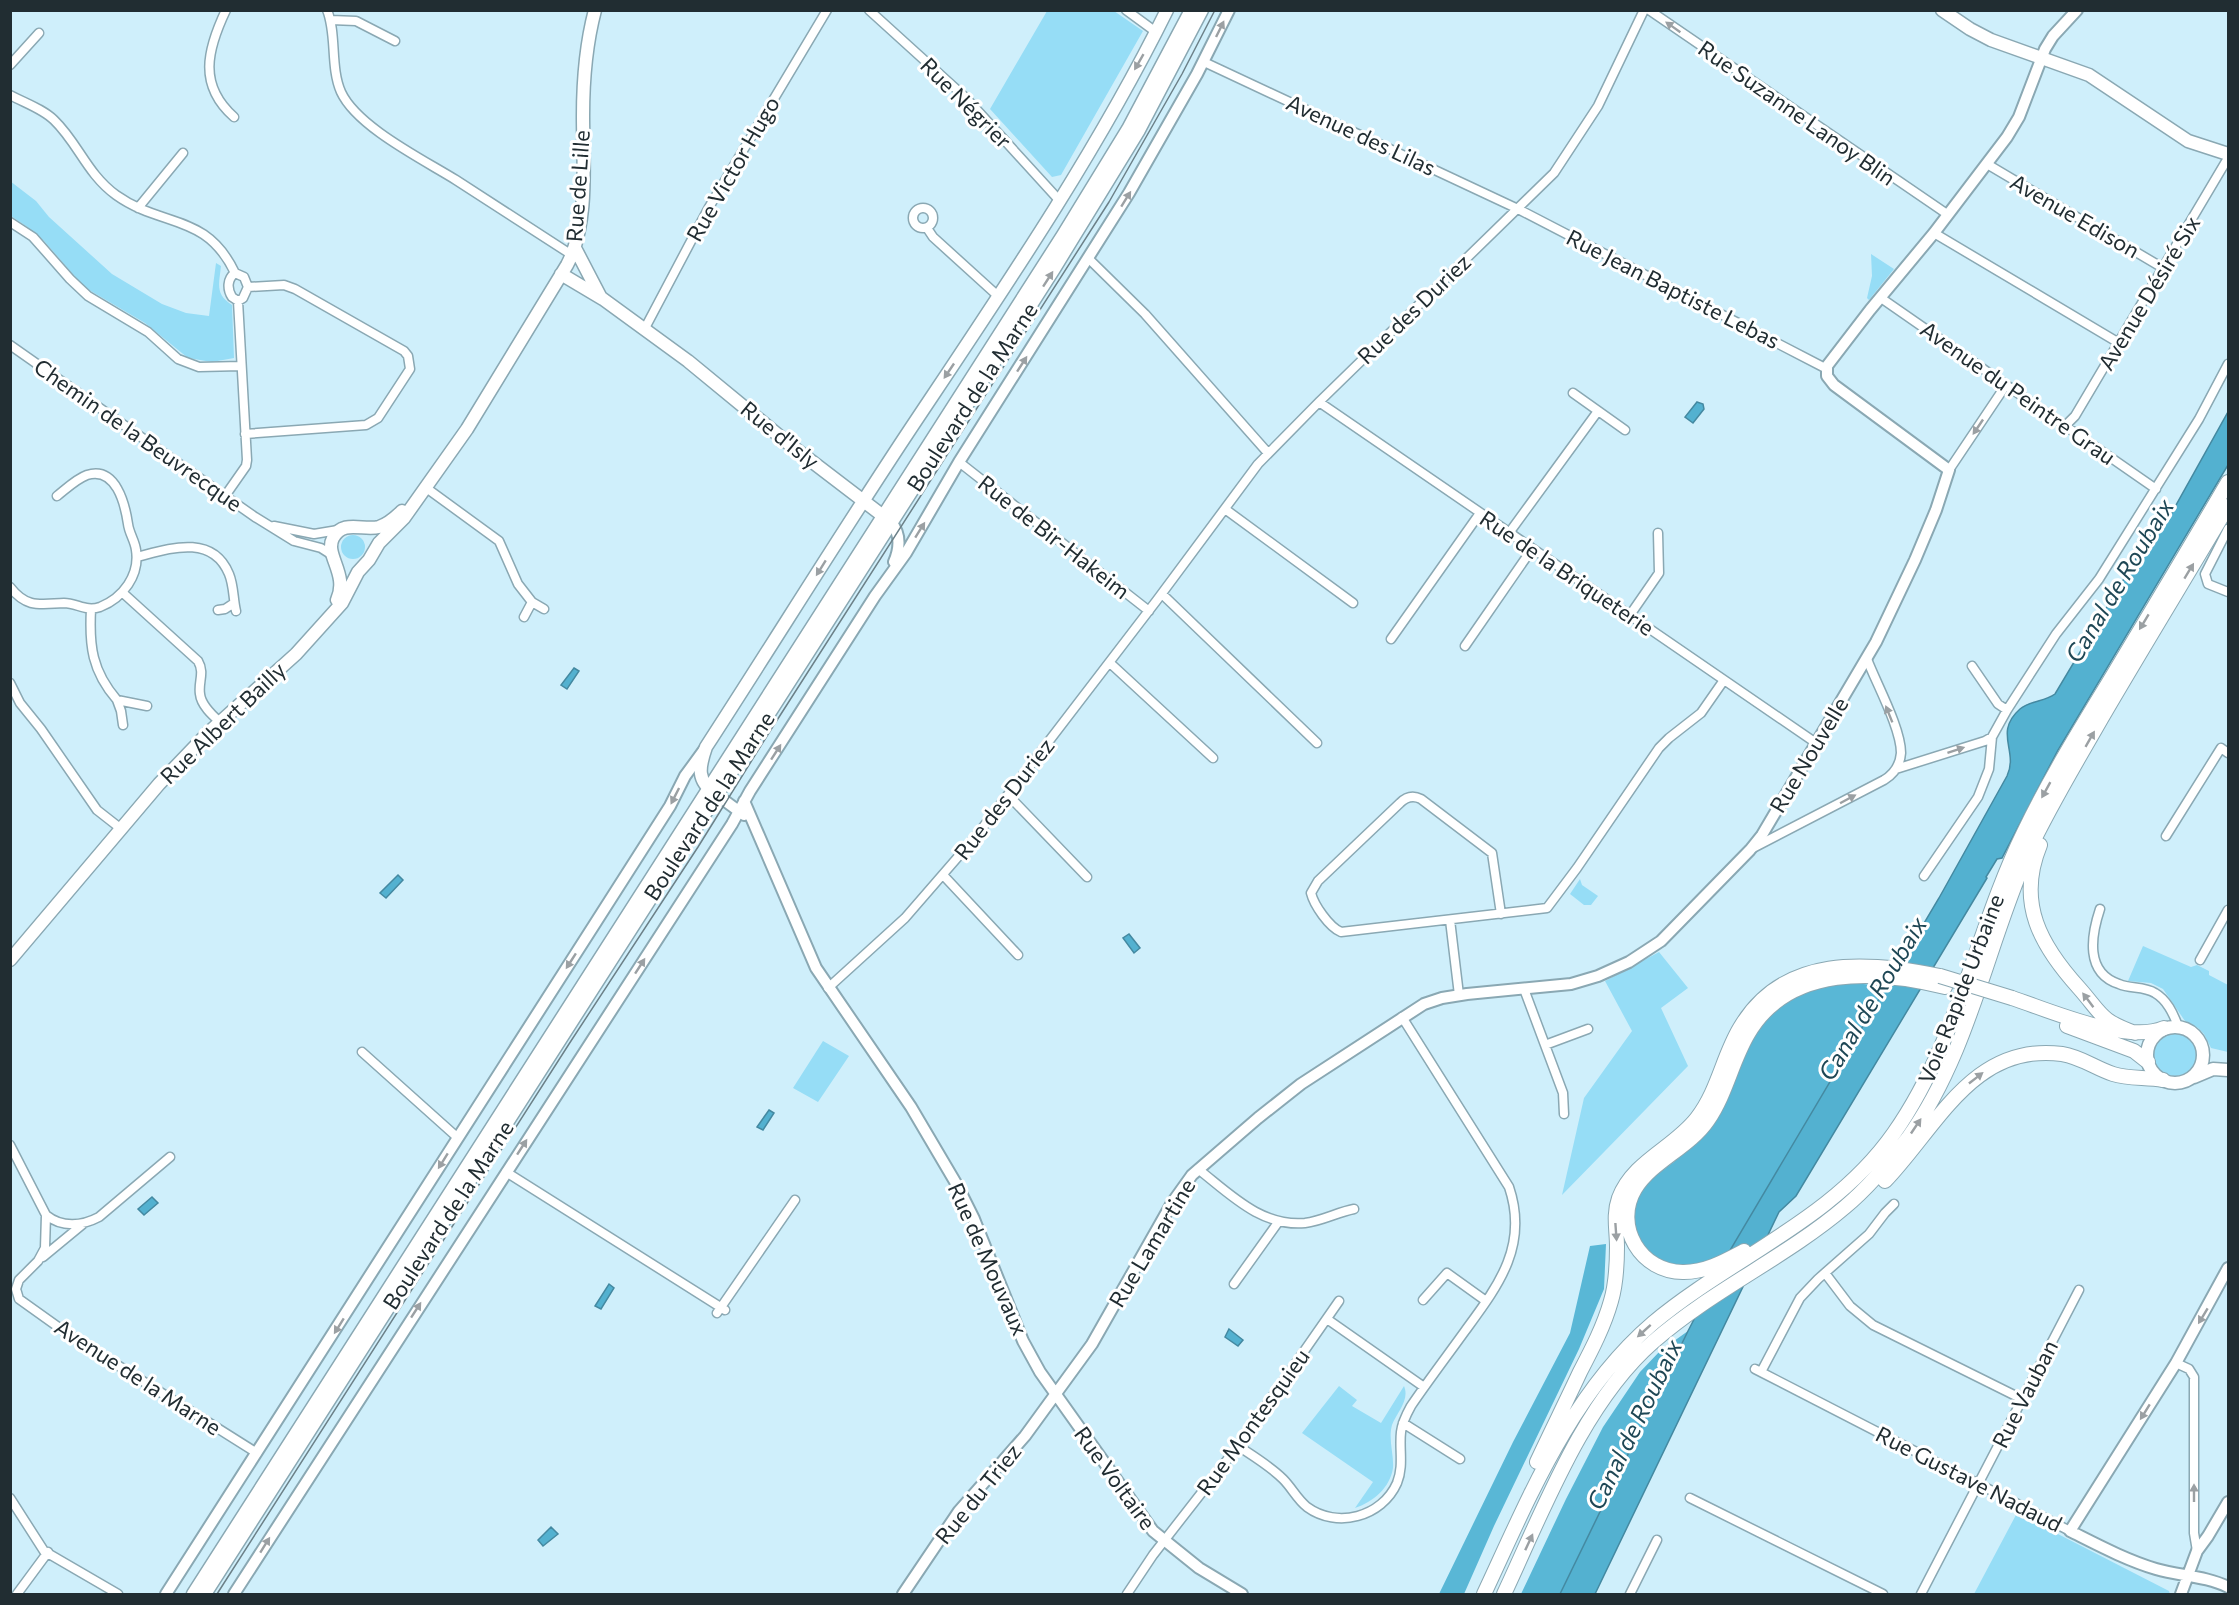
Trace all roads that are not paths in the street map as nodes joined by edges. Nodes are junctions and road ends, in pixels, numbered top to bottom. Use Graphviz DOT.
graph roads {
  1 [pos="226,10"];
  2 [pos="327,10"];
  3 [pos="596,10"];
  4 [pos="827,10"];
  5 [pos="869,10"];
  6 [pos="1126,10"];
  7 [pos="1167,10"];
  8 [pos="1191,10"];
  9 [pos="1202,10"];
  10 [pos="1229,10"];
  11 [pos="1646,10"];
  12 [pos="1942,10"];
  13 [pos="2078,10"];
  14 [pos="331,20"];
  15 [pos="1156,32"];
  16 [pos="39,33"];
  17 [pos="395,42"];
  18 [pos="2041,57"];
  19 [pos="1204,62"];
  20 [pos="10,65"];
  21 [pos="10,95"];
  22 [pos="234,117"];
  23 [pos="183,153"];
  24 [pos="2229,156"];
  25 [pos="1987,164"];
  26 [pos="1059,200"];
  27 [pos="138,208"];
  28 [pos="1518,209"];
  29 [pos="1947,214"];
  30 [pos="10,222"];
  31 [pos="927,228"];
  32 [pos="1934,233"];
  33 [pos="574,252"];
  34 [pos="1089,259"];
  35 [pos="2163,268"];
  36 [pos="235,273"];
  37 [pos="561,274"];
  38 [pos="248,287"];
  39 [pos="998,296"];
  40 [pos="1881,298"];
  41 [pos="603,299"];
  42 [pos="238,301"];
  43 [pos="644,330"];
  44 [pos="2119,343"];
  45 [pos="10,345"];
  46 [pos="2229,364"];
  47 [pos="241,366"];
  48 [pos="1827,369"];
  49 [pos="2007,385"];
  50 [pos="1573,393"];
  51 [pos="1319,402"];
  52 [pos="1598,411"];
  53 [pos="2066,425"];
  54 [pos="1625,430"];
  55 [pos="245,434"];
  56 [pos="1268,453"];
  57 [pos="959,462"];
  58 [pos="1949,470"];
  59 [pos="2229,482"];
  60 [pos="425,487"];
  61 [pos="2156,489"];
  62 [pos="57,496"];
  63 [pos="225,496"];
  64 [pos="897,497"];
  65 [pos="868,504"];
  66 [pos="2229,506"];
  67 [pos="1225,509"];
  68 [pos="1480,513"];
  69 [pos="888,519"];
  70 [pos="267,524"];
  71 [pos="357,527"];
  72 [pos="341,529"];
  73 [pos="2229,530"];
  74 [pos="1509,533"];
  75 [pos="1658,533"];
  76 [pos="1532,549"];
  77 [pos="372,555"];
  78 [pos="137,557"];
  79 [pos="334,558"];
  80 [pos="364,565"];
  81 [pos="10,587"];
  82 [pos="2229,592"];
  83 [pos="123,593"];
  84 [pos="1162,594"];
  85 [pos="875,596"];
  86 [pos="532,602"];
  87 [pos="1353,603"];
  88 [pos="91,609"];
  89 [pos="544,609"];
  90 [pos="218,610"];
  91 [pos="1149,611"];
  92 [pos="1630,615"];
  93 [pos="524,617"];
  94 [pos="326,620"];
  95 [pos="1391,639"];
  96 [pos="1465,646"];
  97 [pos="1867,658"];
  98 [pos="1110,663"];
  99 [pos="1972,666"];
  100 [pos="1724,680"];
  101 [pos="10,683"];
  102 [pos="117,700"];
  103 [pos="147,706"];
  104 [pos="2007,711"];
  105 [pos="220,722"];
  106 [pos="123,726"];
  107 [pos="1992,737"];
  108 [pos="1816,742"];
  109 [pos="1317,743"];
  110 [pos="706,747"];
  111 [pos="2225,751"];
  112 [pos="1213,758"];
  113 [pos="2078,759"];
  114 [pos="1896,769"];
  115 [pos="713,792"];
  116 [pos="1008,795"];
  117 [pos="742,806"];
  118 [pos="120,828"];
  119 [pos="2166,836"];
  120 [pos="1750,850"];
  121 [pos="944,876"];
  122 [pos="1924,876"];
  123 [pos="1087,877"];
  124 [pos="2100,909"];
  125 [pos="2229,910"];
  126 [pos="1501,914"];
  127 [pos="1450,920"];
  128 [pos="1018,955"];
  129 [pos="10,960"];
  130 [pos="2200,960"];
  131 [pos="1863,971"];
  132 [pos="828,988"];
  133 [pos="1524,989"];
  134 [pos="1459,995"];
  135 [pos="2010,1002"];
  136 [pos="1402,1017"];
  137 [pos="2171,1027"];
  138 [pos="1588,1029"];
  139 [pos="2135,1033"];
  140 [pos="2200,1040"];
  141 [pos="1545,1046"];
  142 [pos="362,1052"];
  143 [pos="2148,1062"];
  144 [pos="2229,1063"];
  145 [pos="2229,1070"];
  146 [pos="2191,1079"];
  147 [pos="2163,1080"];
  148 [pos="1564,1114"];
  149 [pos="458,1138"];
  150 [pos="10,1145"];
  151 [pos="1883,1149"];
  152 [pos="170,1157"];
  153 [pos="1198,1169"];
  154 [pos="506,1172"];
  155 [pos="795,1200"];
  156 [pos="1894,1204"];
  157 [pos="1354,1209"];
  158 [pos="46,1215"];
  159 [pos="1279,1221"];
  160 [pos="83,1224"];
  161 [pos="1817,1233"];
  162 [pos="38,1261"];
  163 [pos="2229,1268"];
  164 [pos="1825,1273"];
  165 [pos="1234,1284"];
  166 [pos="2079,1290"];
  167 [pos="1423,1300"];
  168 [pos="1339,1301"];
  169 [pos="1486,1301"];
  170 [pos="1327,1319"];
  171 [pos="2176,1363"];
  172 [pos="1424,1387"];
  173 [pos="1055,1394"];
  174 [pos="2022,1399"];
  175 [pos="1403,1423"];
  176 [pos="1238,1446"];
  177 [pos="257,1453"];
  178 [pos="1460,1459"];
  179 [pos="1979,1483"];
  180 [pos="10,1498"];
  181 [pos="1690,1498"];
  182 [pos="2229,1502"];
  183 [pos="2070,1532"];
  184 [pos="1657,1540"];
  185 [pos="1164,1541"];
  186 [pos="2197,1551"];
  187 [pos="48,1552"];
  188 [pos="2188,1576"];
  189 [pos="2229,1587"];
  190 [pos="17,1594"];
  191 [pos="118,1594"];
  192 [pos="166,1594"];
  193 [pos="193,1594"];
  194 [pos="205,1594"];
  195 [pos="234,1594"];
  196 [pos="903,1594"];
  197 [pos="1127,1594"];
  198 [pos="1242,1594"];
  199 [pos="1476,1594"];
  200 [pos="1484,1594"];
  201 [pos="1504,1594"];
  202 [pos="1630,1594"];
  203 [pos="1882,1594"];
  204 [pos="1921,1594"];
  205 [pos="2181,1594"];
  1 -- 22 [label="street"];
  2 -- 14 [label="street"];
  3 -- 33 [label="main road, Rue de Lille"];
  4 -- 43 [label="street, Rue Victor Hugo"];
  5 -- 26 [label="street, Rue Négrier"];
  6 -- 15 [label="street"];
  7 -- 15 [label="main road, Boulevard de la Marne"];
  8 -- 64 [label="main road, Boulevard de la Marne"];
  69 -- 9 [label="main road, Boulevard de la Marne, one-way"];
  19 -- 10 [label="street, Boulevard de la Marne, one-way"];
  11 -- 28 [label="street, Rue des Duriez"];
  29 -- 11 [label="street, Rue Suzanne Lanoy Blin, one-way"];
  12 -- 18 [label="main road"];
  13 -- 18 [label="street"];
  14 -- 17 [label="street"];
  14 -- 33 [label="street"];
  15 -- 26 [label="main road, Boulevard de la Marne, one-way"];
  16 -- 20 [label="street"];
  18 -- 24 [label="main road"];
  18 -- 25 [label="street"];
  19 -- 28 [label="street, Avenue des Lilas"];
  34 -- 19 [label="street, Boulevard de la Marne, one-way"];
  21 -- 27 [label="street"];
  23 -- 27 [label="street"];
  24 -- 35 [label="street, Avenue Désiré Six"];
  25 -- 29 [label="street"];
  25 -- 35 [label="street, Avenue Edison"];
  26 -- 39 [label="main road, Boulevard de la Marne"];
  27 -- 36 [label="street"];
  28 -- 48 [label="street, Rue Jean Baptiste Lebas"];
  28 -- 51 [label="street, Rue des Duriez"];
  29 -- 32 [label="street"];
  30 -- 47 [label="street"];
  31 -- 39 [label="street"];
  32 -- 40 [label="street"];
  32 -- 44 [label="street"];
  33 -- 37 [label="main road, Rue de Lille"];
  33 -- 41 [label="main road, Rue d'Isly"];
  34 -- 56 [label="street"];
  57 -- 34 [label="street, Boulevard de la Marne, one-way"];
  35 -- 44 [label="street, Avenue Désiré Six"];
  36 -- 38 [label="street"];
  36 -- 42 [label="street"];
  37 -- 41 [label="main road, Rue d'Isly"];
  37 -- 60 [label="main road, Rue de Lille"];
  38 -- 42 [label="street"];
  38 -- 55 [label="street"];
  39 -- 65 [label="main road, Boulevard de la Marne, one-way"];
  40 -- 48 [label="street"];
  40 -- 49 [label="street, Avenue du Peintre Grau"];
  41 -- 43 [label="main road, Rue d'Isly"];
  42 -- 47 [label="street"];
  43 -- 65 [label="main road, Rue d'Isly"];
  44 -- 53 [label="street, Avenue Désiré Six"];
  45 -- 63 [label="street, Chemin de la Beuvrecque"];
  46 -- 61 [label="street"];
  47 -- 55 [label="street"];
  48 -- 58 [label="street"];
  49 -- 53 [label="street, Avenue du Peintre Grau"];
  49 -- 58 [label="street, one-way"];
  50 -- 52 [label="street"];
  51 -- 56 [label="street, Rue des Duriez"];
  51 -- 68 [label="street, Rue de la Briqueterie"];
  52 -- 54 [label="street"];
  52 -- 74 [label="street"];
  53 -- 61 [label="street, Avenue du Peintre Grau"];
  55 -- 63 [label="street"];
  56 -- 67 [label="street, Rue des Duriez"];
  85 -- 57 [label="street, Boulevard de la Marne, one-way"];
  57 -- 91 [label="street, Rue de Bir-Hakeim"];
  58 -- 97 [label="street, Rue Nouvelle"];
  59 -- 151 [label="highway, Voie Rapide Urbaine, one-way"];
  60 -- 71 [label="main road"];
  60 -- 77 [label="main road"];
  60 -- 86 [label="street"];
  61 -- 104 [label="street"];
  62 -- 78 [label="street"];
  63 -- 70 [label="street, Chemin de la Beuvrecque"];
  64 -- 65 [label="main road, Boulevard de la Marne"];
  64 -- 69 [label="main road, Boulevard de la Marne"];
  65 -- 69 [label="main road, Rue d'Isly"];
  65 -- 110 [label="main road, Boulevard de la Marne, one-way"];
  113 -- 66 [label="highway, Voie Rapide Urbaine, one-way"];
  67 -- 84 [label="street, Rue des Duriez"];
  67 -- 87 [label="street"];
  68 -- 74 [label="street, Rue de la Briqueterie"];
  68 -- 95 [label="street"];
  69 -- 85 [label="street"];
  69 -- 115 [label="main road, Boulevard de la Marne"];
  70 -- 72 [label="street, Chemin de la Beuvrecque"];
  70 -- 79 [label="street, Chemin de la Beuvrecque"];
  71 -- 72 [label="main road"];
  71 -- 77 [label="main road"];
  72 -- 79 [label="main road"];
  73 -- 82 [label="street"];
  74 -- 76 [label="street, Rue de la Briqueterie"];
  75 -- 92 [label="street"];
  76 -- 92 [label="street, Rue de la Briqueterie"];
  76 -- 96 [label="street"];
  77 -- 80 [label="main road"];
  78 -- 83 [label="street"];
  78 -- 90 [label="street"];
  79 -- 80 [label="main road"];
  79 -- 94 [label="main road"];
  80 -- 94 [label="main road"];
  81 -- 88 [label="street"];
  83 -- 88 [label="street"];
  83 -- 105 [label="street"];
  84 -- 91 [label="street, Rue des Duriez"];
  84 -- 109 [label="street"];
  117 -- 85 [label="street, Boulevard de la Marne, one-way"];
  86 -- 89 [label="street"];
  86 -- 93 [label="street"];
  88 -- 102 [label="street"];
  91 -- 98 [label="street, Rue des Duriez"];
  92 -- 100 [label="street, Rue de la Briqueterie"];
  94 -- 105 [label="main road, Rue Albert Bailly"];
  97 -- 108 [label="street, Rue Nouvelle"];
  114 -- 97 [label="street, one-way"];
  98 -- 112 [label="street"];
  98 -- 116 [label="street, Rue des Duriez"];
  99 -- 104 [label="street"];
  100 -- 108 [label="street, Rue de la Briqueterie"];
  100 -- 126 [label="street"];
  101 -- 118 [label="street"];
  102 -- 103 [label="street"];
  102 -- 106 [label="street"];
  104 -- 107 [label="street"];
  105 -- 118 [label="main road, Rue Albert Bailly"];
  114 -- 107 [label="street, one-way"];
  107 -- 122 [label="street"];
  108 -- 120 [label="street, Rue Nouvelle"];
  110 -- 115 [label="main road"];
  110 -- 149 [label="street, Boulevard de la Marne, one-way"];
  111 -- 119 [label="street"];
  139 -- 113 [label="highway, one-way"];
  161 -- 113 [label="highway, Voie Rapide Urbaine, one-way"];
  120 -- 114 [label="street, one-way"];
  115 -- 117 [label="street"];
  115 -- 193 [label="main road, Boulevard de la Marne"];
  115 -- 194 [label="main road, Boulevard de la Marne"];
  116 -- 121 [label="street, Rue des Duriez"];
  116 -- 123 [label="street"];
  117 -- 132 [label="street, Rue de Mouvaux"];
  154 -- 117 [label="street, Boulevard de la Marne, one-way"];
  118 -- 129 [label="main road, Rue Albert Bailly"];
  120 -- 133 [label="street, Rue Nouvelle"];
  121 -- 128 [label="street"];
  121 -- 132 [label="street, Rue des Duriez"];
  124 -- 137 [label="street"];
  125 -- 130 [label="street"];
  126 -- 127 [label="street"];
  126 -- 127 [label="street"];
  127 -- 134 [label="street"];
  131 -- 135 [label="highway"];
  131 -- 151 [label="highway"];
  131 -- 199 [label="highway, one-way"];
  132 -- 173 [label="street, Rue de Mouvaux"];
  133 -- 134 [label="street, Rue Lamartine"];
  133 -- 141 [label="street"];
  134 -- 136 [label="street, Rue Lamartine"];
  135 -- 139 [label="highway"];
  135 -- 143 [label="highway"];
  136 -- 153 [label="street, Rue Lamartine"];
  136 -- 169 [label="street"];
  137 -- 139 [label="highway"];
  137 -- 140 [label="main road"];
  137 -- 143 [label="main road"];
  138 -- 141 [label="street"];
  140 -- 144 [label="main road"];
  140 -- 146 [label="main road"];
  141 -- 148 [label="street"];
  142 -- 149 [label="street"];
  143 -- 147 [label="main road"];
  145 -- 146 [label="main road"];
  146 -- 147 [label="main road"];
  161 -- 147 [label="highway, one-way"];
  149 -- 177 [label="street, Boulevard de la Marne, one-way"];
  150 -- 158 [label="street"];
  151 -- 200 [label="highway, Voie Rapide Urbaine, one-way"];
  152 -- 160 [label="street"];
  153 -- 159 [label="street"];
  153 -- 173 [label="street, Rue Lamartine"];
  154 -- 155 [label="street"];
  195 -- 154 [label="street, Boulevard de la Marne, one-way"];
  156 -- 164 [label="street"];
  157 -- 159 [label="street"];
  158 -- 160 [label="street"];
  158 -- 162 [label="street"];
  159 -- 165 [label="street"];
  160 -- 162 [label="street"];
  201 -- 161 [label="highway, one-way"];
  162 -- 177 [label="street, Avenue de la Marne"];
  163 -- 171 [label="street, one-way"];
  164 -- 174 [label="street"];
  164 -- 179 [label="street, Rue Gustave Nadaud"];
  166 -- 174 [label="street, Rue Vauban"];
  167 -- 169 [label="street"];
  168 -- 170 [label="street, Rue Montesquieu"];
  169 -- 172 [label="street"];
  170 -- 172 [label="street"];
  170 -- 176 [label="street, Rue Montesquieu"];
  171 -- 183 [label="street, one-way"];
  186 -- 171 [label="street, one-way"];
  172 -- 175 [label="street"];
  173 -- 185 [label="street, Rue Voltaire"];
  173 -- 196 [label="street, Rue du Triez"];
  174 -- 179 [label="street, Rue Vauban"];
  175 -- 176 [label="street"];
  175 -- 178 [label="street"];
  176 -- 185 [label="street, Rue Montesquieu"];
  177 -- 192 [label="street, Boulevard de la Marne"];
  179 -- 183 [label="street, Rue Gustave Nadaud"];
  179 -- 204 [label="street, Rue Vauban"];
  180 -- 187 [label="street"];
  181 -- 203 [label="street"];
  182 -- 186 [label="street"];
  183 -- 188 [label="street, Rue Gustave Nadaud"];
  184 -- 202 [label="street"];
  185 -- 197 [label="street, Rue Montesquieu"];
  185 -- 198 [label="street, Rue Voltaire"];
  186 -- 188 [label="street"];
  187 -- 190 [label="street"];
  187 -- 191 [label="street"];
  188 -- 189 [label="street, Rue Gustave Nadaud"];
  188 -- 205 [label="street"];
}
